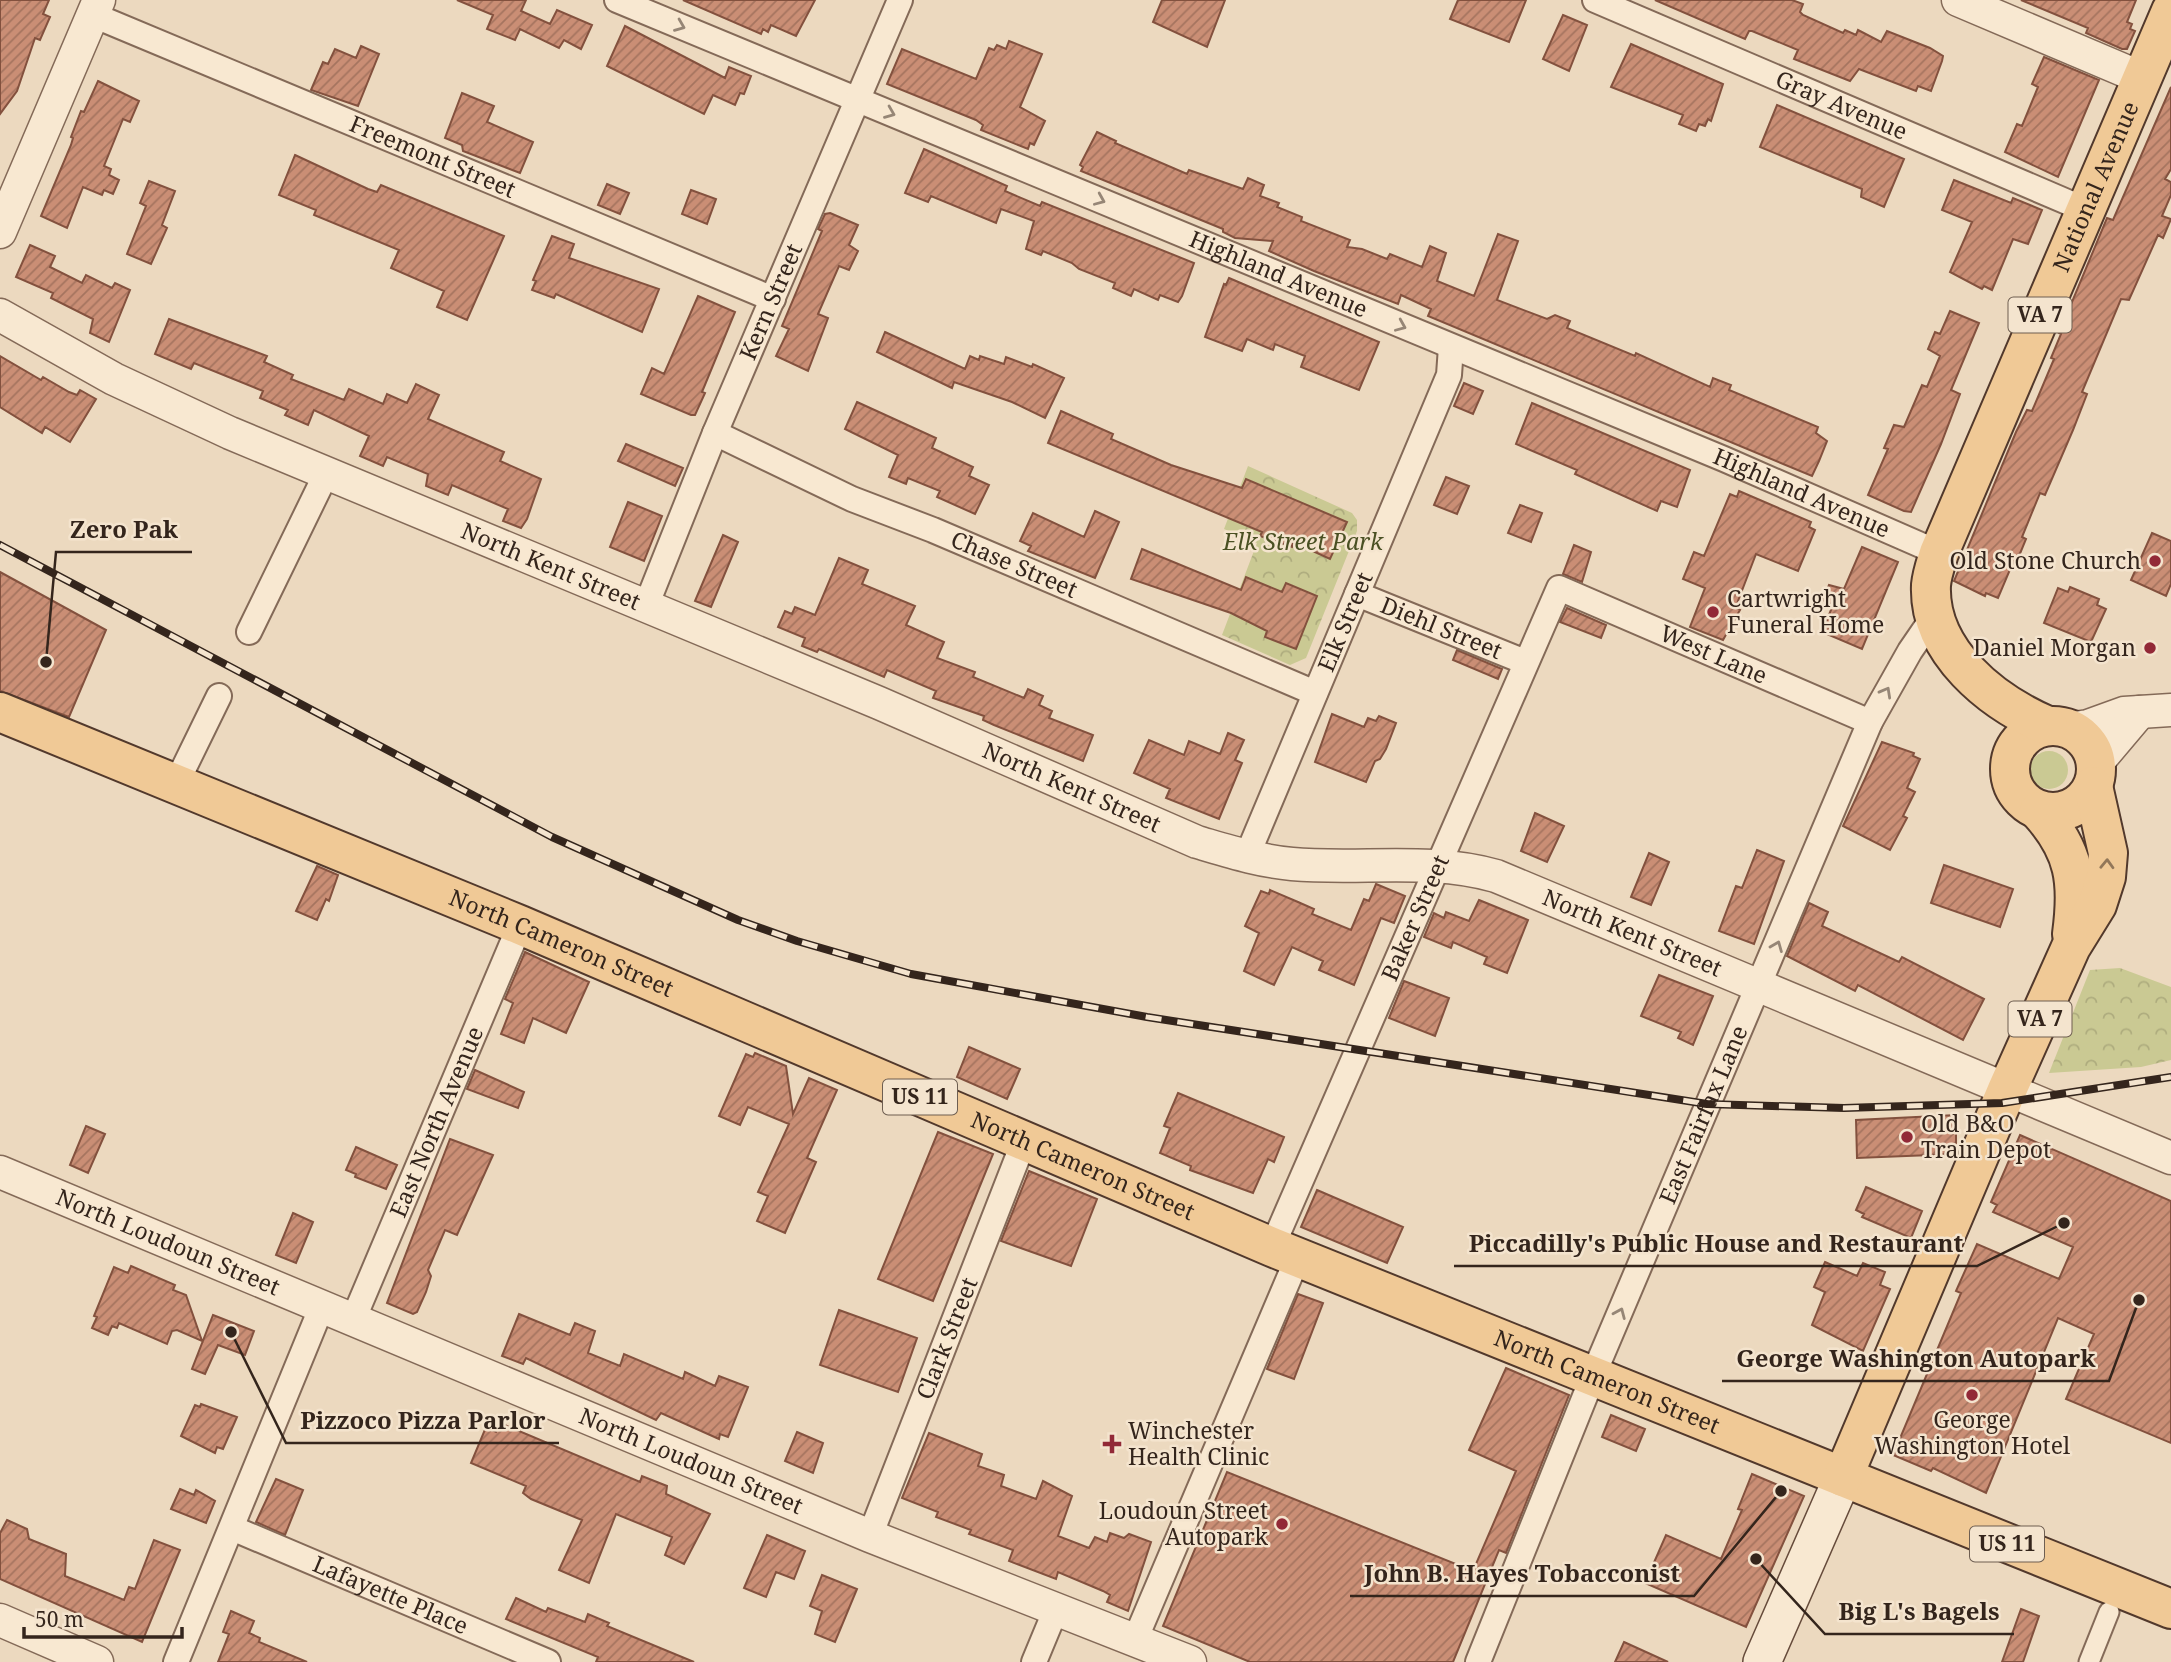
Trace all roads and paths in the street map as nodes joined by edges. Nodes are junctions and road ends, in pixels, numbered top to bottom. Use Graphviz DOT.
graph roads {
  1 [pos="617,0"];
  2 [pos="900,0"];
  3 [pos="1595,0"];
  4 [pos="1958,0"];
  5 [pos="96,8"];
  6 [pos="2171,11"];
  7 [pos="2142,78"];
  8 [pos="858,100"];
  9 [pos="2085,210"];
  10 [pos="0,232"];
  11 [pos="773,299"];
  12 [pos="0,315"];
  13 [pos="1451,347"];
  14 [pos="715,433"];
  15 [pos="326,474"];
  16 [pos="1939,553"];
  17 [pos="1559,588"];
  18 [pos="1357,594"];
  19 [pos="646,606"];
  20 [pos="1934,616"];
  21 [pos="249,632"];
  22 [pos="1525,662"];
  23 [pos="1980,686"];
  24 [pos="1315,693"];
  25 [pos="219,696"];
  26 [pos="2171,710"];
  27 [pos="0,712"];
  28 [pos="2140,712"];
  29 [pos="1870,722"];
  30 [pos="2058,727"];
  31 [pos="2010,762"];
  32 [pos="2095,775"];
  33 [pos="176,784"];
  34 [pos="2039,811"];
  35 [pos="1247,856"];
  36 [pos="1438,866"];
  37 [pos="520,925"];
  38 [pos="2071,947"];
  39 [pos="1760,987"];
  40 [pos="2007,1090"];
  41 [pos="1024,1141"];
  42 [pos="2171,1158"];
  43 [pos="0,1172"];
  44 [pos="1285,1252"];
  45 [pos="322,1306"];
  46 [pos="353,1320"];
  47 [pos="1596,1377"];
  48 [pos="1843,1477"];
  49 [pos="232,1528"];
  50 [pos="870,1536"];
  51 [pos="1056,1609"];
  52 [pos="2171,1609"];
  53 [pos="2109,1612"];
  54 [pos="0,1620"];
  55 [pos="1135,1640"];
  56 [pos="97,1662"];
  57 [pos="176,1662"];
  58 [pos="548,1662"];
  59 [pos="1034,1662"];
  60 [pos="1190,1662"];
  61 [pos="1478,1662"];
  62 [pos="1762,1662"];
  63 [pos="2089,1662"];
  1 -- 8 [label="street, Highland Avenue, one-way"];
  2 -- 8 [label="street, Kern Street"];
  3 -- 9 [label="street, Gray Avenue"];
  4 -- 7 [label="street"];
  5 -- 10 [label="street"];
  5 -- 11 [label="street, Freemont Street"];
  6 -- 7 [label="main road, National Avenue / VA 7"];
  7 -- 9 [label="main road, National Avenue / VA 7"];
  8 -- 11 [label="street, Kern Street"];
  8 -- 13 [label="street, Highland Avenue, one-way"];
  9 -- 16 [label="main road, National Avenue / VA 7"];
  11 -- 14 [label="street, Kern Street"];
  12 -- 15 [label="street, North Kent Street"];
  13 -- 16 [label="street, Highland Avenue"];
  13 -- 18 [label="street, Elk Street"];
  14 -- 19 [label="street, Kern Street"];
  14 -- 24 [label="street, Chase Street"];
  15 -- 19 [label="street, North Kent Street"];
  15 -- 21 [label="street"];
  16 -- 20 [label="main road, VA 7"];
  17 -- 22 [label="street, Baker Street"];
  17 -- 29 [label="street, West Lane"];
  18 -- 22 [label="street, Diehl Street"];
  18 -- 24 [label="street, Elk Street"];
  19 -- 35 [label="street, North Kent Street"];
  20 -- 23 [label="main road, VA 7"];
  29 -- 20 [label="street, East Fairfax Lane, one-way"];
  22 -- 36 [label="street, Baker Street"];
  23 -- 30 [label="main road, VA 7"];
  23 -- 31 [label="main road, VA 7"];
  24 -- 35 [label="street, Elk Street"];
  25 -- 33 [label="street"];
  26 -- 28 [label="street"];
  27 -- 33 [label="main road, North Cameron Street / US 11"];
  28 -- 30 [label="street"];
  28 -- 32 [label="street"];
  39 -- 29 [label="street, East Fairfax Lane, one-way"];
  30 -- 31 [label="main road"];
  30 -- 32 [label="main road, VA 7"];
  31 -- 34 [label="main road, VA 7"];
  32 -- 34 [label="main road"];
  38 -- 32 [label="main road, VA 7, one-way"];
  33 -- 37 [label="main road, North Cameron Street / US 11"];
  34 -- 38 [label="main road, VA 7"];
  35 -- 36 [label="street, North Kent Street"];
  36 -- 39 [label="street, North Kent Street"];
  36 -- 44 [label="street, Baker Street"];
  37 -- 41 [label="main road, North Cameron Street / US 11"];
  37 -- 46 [label="street, East North Avenue"];
  38 -- 40 [label="main road, VA 7"];
  39 -- 40 [label="street, North Kent Street"];
  47 -- 39 [label="street, East Fairfax Lane, one-way"];
  40 -- 42 [label="street, North Kent Street"];
  40 -- 48 [label="main road, VA 7"];
  41 -- 44 [label="main road, North Cameron Street / US 11"];
  41 -- 50 [label="street, Clark Street"];
  43 -- 45 [label="street, North Loudoun Street"];
  44 -- 47 [label="main road, North Cameron Street / US 11"];
  44 -- 55 [label="street, Baker Street"];
  45 -- 46 [label="street, North Loudoun Street"];
  45 -- 49 [label="street"];
  46 -- 50 [label="street, North Loudoun Street"];
  47 -- 48 [label="main road, North Cameron Street / US 11"];
  47 -- 61 [label="street, East Fairfax Lane"];
  48 -- 52 [label="main road, North Cameron Street / US 11"];
  48 -- 62 [label="main road"];
  49 -- 57 [label="street"];
  49 -- 58 [label="street, Lafayette Place"];
  50 -- 51 [label="street, North Loudoun Street"];
  51 -- 55 [label="street, North Loudoun Street"];
  51 -- 59 [label="street"];
  53 -- 63 [label="street"];
  54 -- 56 [label="street"];
  55 -- 60 [label="street, North Loudoun Street"];
}
